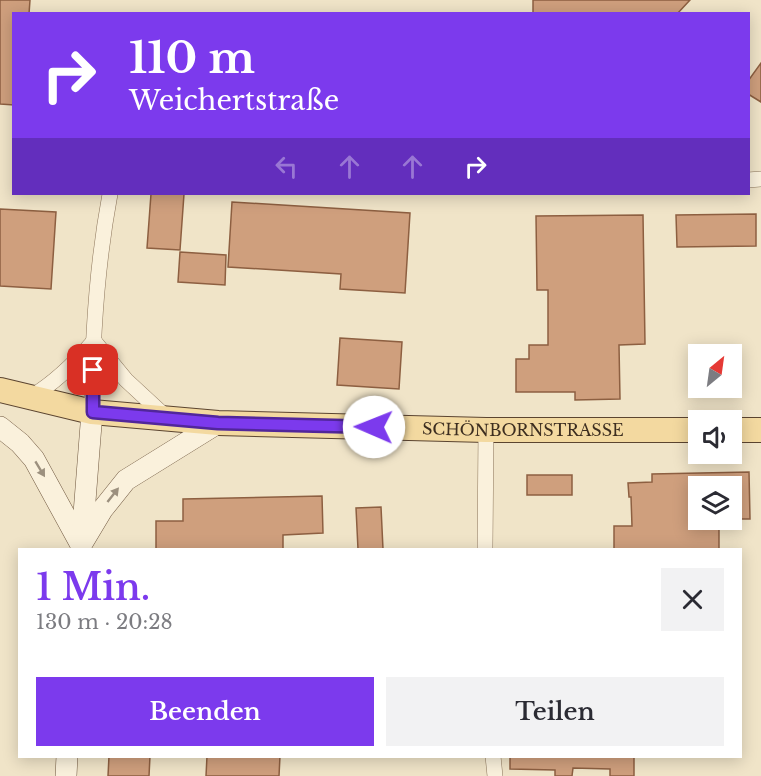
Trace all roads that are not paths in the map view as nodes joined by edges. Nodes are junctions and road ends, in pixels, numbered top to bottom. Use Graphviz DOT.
graph roads {
  1 [pos="110,195"];
  2 [pos="94,341"];
  3 [pos="0,390"];
  4 [pos="31,397"];
  5 [pos="0,406"];
  6 [pos="93,412"];
  7 [pos="169,420"];
  8 [pos="218,423"];
  9 [pos="0,427"];
  10 [pos="486,430"];
  11 [pos="688,430"];
  12 [pos="742,430"];
  13 [pos="761,430"];
  14 [pos="81,547"];
  15 [pos="485,548"];
  16 [pos="67,758"];
  17 [pos="493,758"];
  18 [pos="66,776"];
  19 [pos="495,776"];
  1 -- 2 [label="street"];
  2 -- 4 [label="street"];
  2 -- 6 [label="street"];
  2 -- 7 [label="street"];
  3 -- 4 [label="main road, SCHÖNBORNSTRASSE"];
  4 -- 6 [label="main road, SCHÖNBORNSTRASSE"];
  5 -- 6 [label="main road, SCHÖNBORNSTRASSE"];
  6 -- 7 [label="main road, SCHÖNBORNSTRASSE"];
  6 -- 14 [label="main road"];
  7 -- 8 [label="main road, SCHÖNBORNSTRASSE"];
  8 -- 10 [label="main road, SCHÖNBORNSTRASSE"];
  14 -- 8 [label="main road, one-way"];
  9 -- 14 [label="main road, one-way"];
  10 -- 11 [label="main road, SCHÖNBORNSTRASSE"];
  10 -- 15 [label="street"];
  12 -- 13 [label="main road"];
  16 -- 18 [label="main road"];
  17 -- 19 [label="street"];
}
